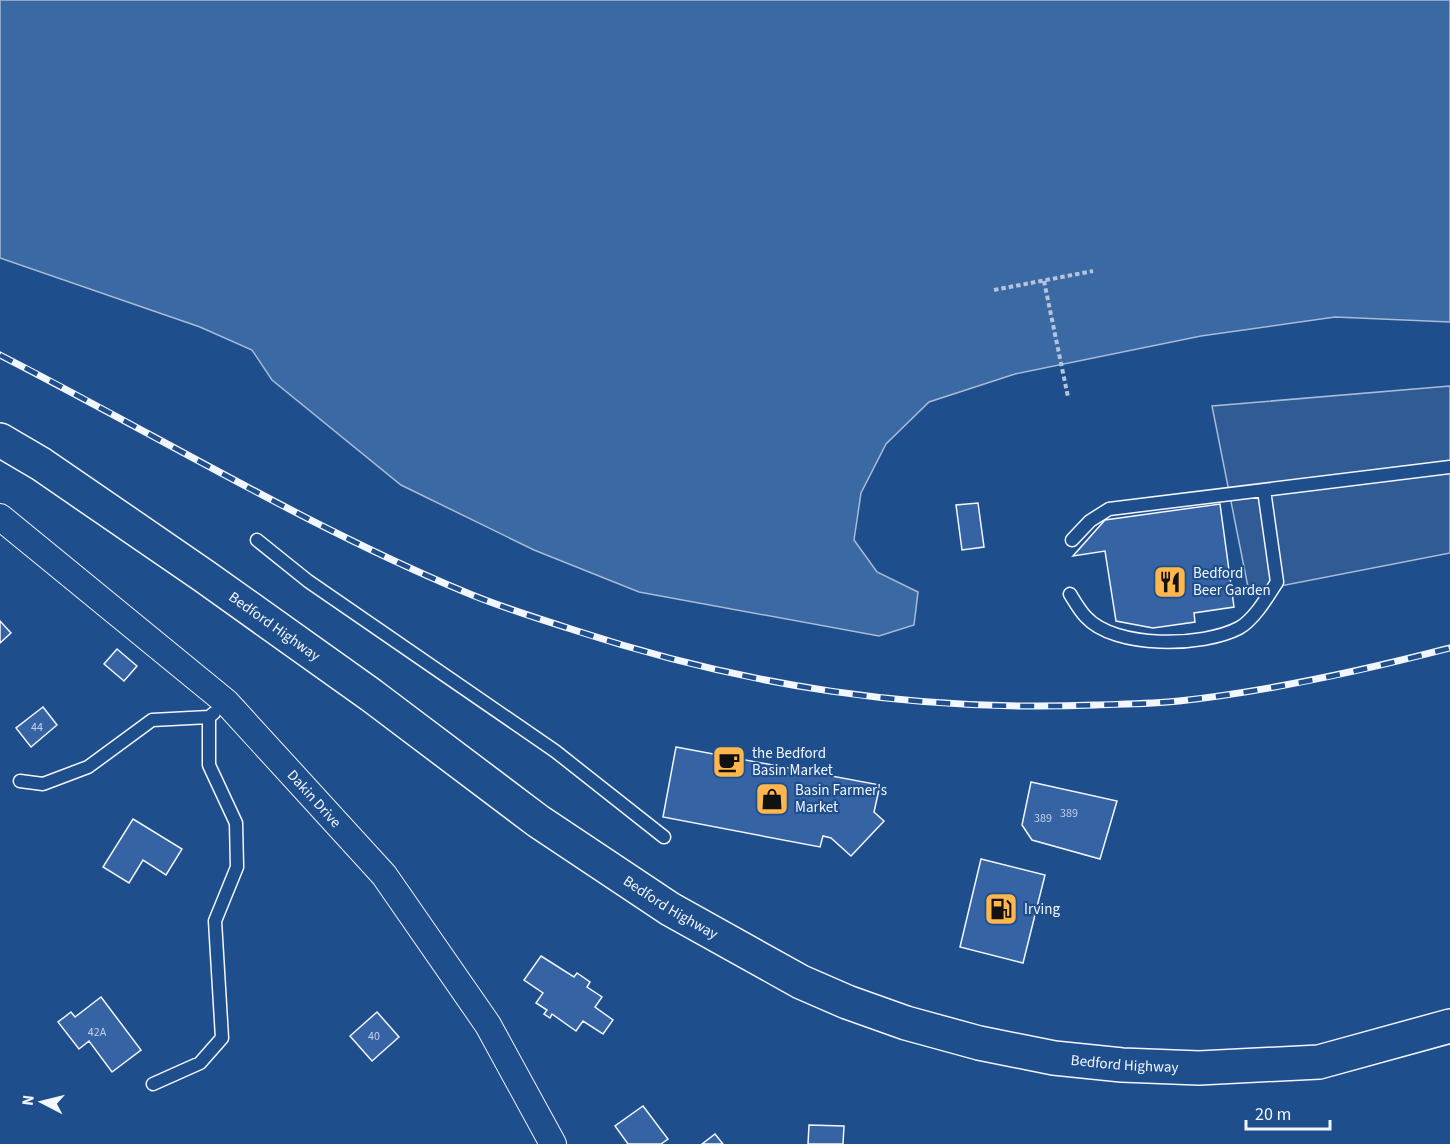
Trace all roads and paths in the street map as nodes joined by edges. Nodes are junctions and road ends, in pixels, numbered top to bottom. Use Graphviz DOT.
graph roads {
  1 [pos="1093,271"];
  2 [pos="1044,281"];
  3 [pos="994,290"];
  4 [pos="1068,397"];
  5 [pos="0,440"];
  6 [pos="1450,467"];
  7 [pos="1264,490"];
  8 [pos="0,517"];
  9 [pos="257,540"];
  10 [pos="1072,540"];
  11 [pos="1070,594"];
  12 [pos="218,710"];
  13 [pos="20,781"];
  14 [pos="664,837"];
  15 [pos="1450,1026"];
  16 [pos="153,1084"];
  17 [pos="553,1144"];
  1 -- 2 [label="path"];
  2 -- 3 [label="path"];
  2 -- 4 [label="path"];
  5 -- 15 [label="main road, Bedford Highway"];
  6 -- 7 [label="lane"];
  7 -- 10 [label="lane"];
  7 -- 11 [label="lane"];
  8 -- 12 [label="street, Dakin Drive"];
  9 -- 14 [label="lane"];
  12 -- 13 [label="lane"];
  12 -- 16 [label="lane"];
  12 -- 17 [label="street, Dakin Drive"];
}
